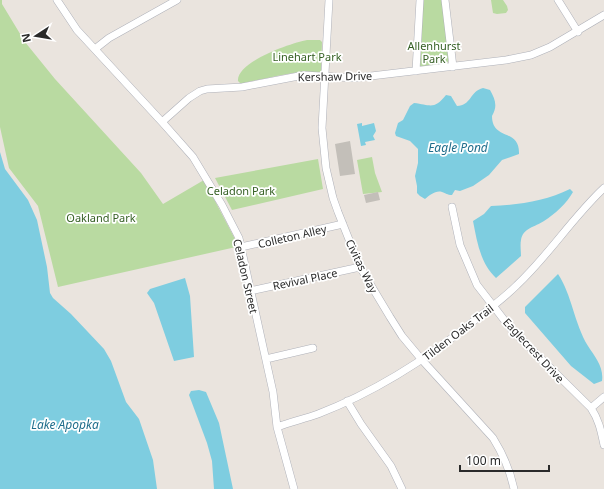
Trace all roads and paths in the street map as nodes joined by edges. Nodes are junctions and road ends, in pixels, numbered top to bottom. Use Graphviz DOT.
graph roads {
  1 [pos="58,0"];
  2 [pos="177,0"];
  3 [pos="329,0"];
  4 [pos="420,0"];
  5 [pos="445,0"];
  6 [pos="558,0"];
  7 [pos="604,15"];
  8 [pos="578,32"];
  9 [pos="95,49"];
  10 [pos="453,66"];
  11 [pos="416,71"];
  12 [pos="324,76"];
  13 [pos="162,122"];
  14 [pos="604,188"];
  15 [pos="452,207"];
  16 [pos="343,224"];
  17 [pos="241,247"];
  18 [pos="360,267"];
  19 [pos="250,291"];
  20 [pos="493,305"];
  21 [pos="313,348"];
  22 [pos="266,359"];
  23 [pos="422,360"];
  24 [pos="604,398"];
  25 [pos="347,401"];
  26 [pos="591,408"];
  27 [pos="277,426"];
  28 [pos="604,445"];
  29 [pos="294,489"];
  30 [pos="402,489"];
  31 [pos="514,489"];
  1 -- 9 [label="street, Celadon Street"];
  2 -- 9 [label="street"];
  3 -- 12 [label="street, Civitas Way"];
  4 -- 11 [label="street"];
  5 -- 10 [label="street"];
  6 -- 8 [label="street"];
  7 -- 8 [label="street, Kershaw Drive"];
  8 -- 10 [label="street, Kershaw Drive"];
  9 -- 13 [label="street, Celadon Street"];
  10 -- 11 [label="street, Kershaw Drive"];
  11 -- 12 [label="street, Kershaw Drive"];
  12 -- 13 [label="street, Kershaw Drive"];
  12 -- 16 [label="street, Civitas Way"];
  13 -- 17 [label="street, Celadon Street"];
  14 -- 20 [label="street, Tilden Oaks Trail"];
  15 -- 20 [label="street, Eaglecrest Drive"];
  16 -- 17 [label="street, Colleton Alley"];
  16 -- 18 [label="street, Civitas Way"];
  17 -- 19 [label="street, Celadon Street"];
  18 -- 19 [label="street, Revival Place"];
  18 -- 23 [label="street, Civitas Way"];
  19 -- 22 [label="street, Celadon Street"];
  20 -- 23 [label="street, Tilden Oaks Trail"];
  20 -- 26 [label="street, Eaglecrest Drive"];
  21 -- 22 [label="street"];
  22 -- 27 [label="street, Celadon Street"];
  23 -- 25 [label="street, Tilden Oaks Trail"];
  23 -- 31 [label="street, Civitas Way"];
  24 -- 26 [label="street"];
  25 -- 27 [label="street, Tilden Oaks Trail"];
  25 -- 30 [label="street"];
  26 -- 28 [label="street, Eaglecrest Drive"];
  27 -- 29 [label="street, Celadon Street"];
}
